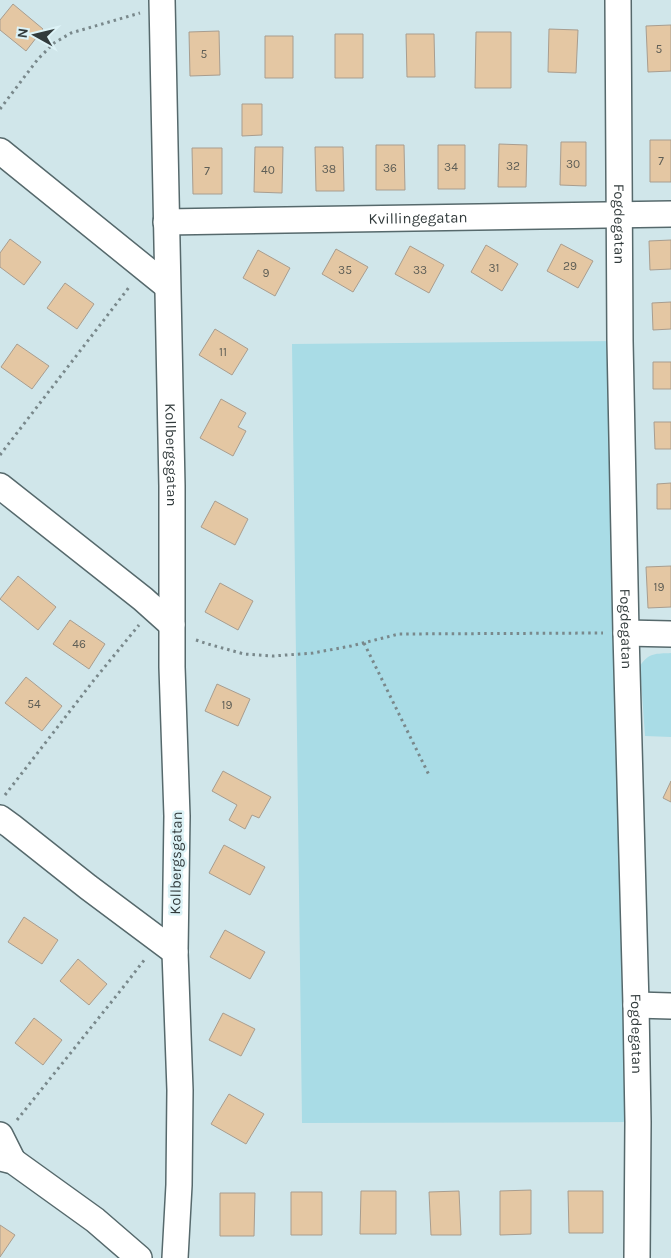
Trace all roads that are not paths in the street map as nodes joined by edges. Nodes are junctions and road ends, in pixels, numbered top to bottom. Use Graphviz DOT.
graph roads {
  1 [pos="618,0"];
  2 [pos="162,3"];
  3 [pos="0,151"];
  4 [pos="620,214"];
  5 [pos="671,214"];
  6 [pos="166,222"];
  7 [pos="167,286"];
  8 [pos="0,486"];
  9 [pos="172,625"];
  10 [pos="626,633"];
  11 [pos="671,634"];
  12 [pos="0,818"];
  13 [pos="167,946"];
  14 [pos="636,1005"];
  15 [pos="671,1006"];
  16 [pos="4,1148"];
  17 [pos="139,1258"];
  18 [pos="175,1258"];
  19 [pos="637,1258"];
  1 -- 4 [label="street, Fogdegatan"];
  2 -- 6 [label="street, Kollbergsgatan"];
  3 -- 7 [label="street"];
  4 -- 5 [label="street, Kvillingegatan"];
  4 -- 6 [label="street, Kvillingegatan"];
  4 -- 10 [label="street, Fogdegatan"];
  6 -- 7 [label="street, Kollbergsgatan"];
  7 -- 9 [label="street, Kollbergsgatan"];
  8 -- 9 [label="street"];
  9 -- 13 [label="street, Kollbergsgatan"];
  10 -- 11 [label="street"];
  10 -- 14 [label="street, Fogdegatan"];
  12 -- 13 [label="street"];
  13 -- 18 [label="street, Kollbergsgatan"];
  14 -- 15 [label="street"];
  14 -- 19 [label="street, Fogdegatan"];
  16 -- 17 [label="street"];
}
